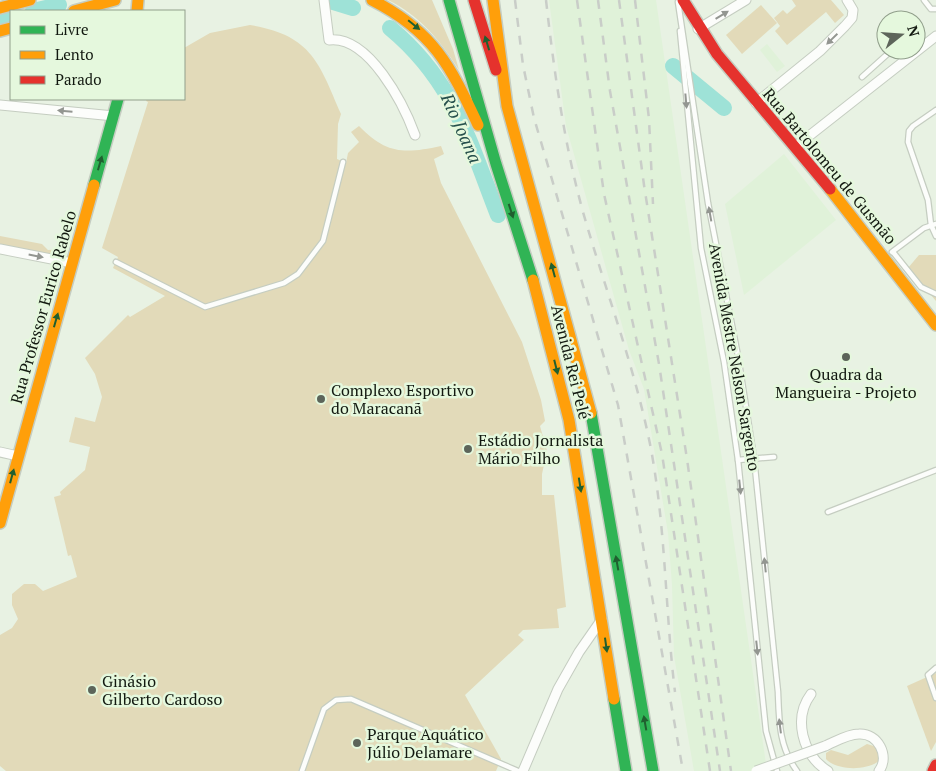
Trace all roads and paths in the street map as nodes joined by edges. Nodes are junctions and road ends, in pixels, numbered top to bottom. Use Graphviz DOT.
graph roads {
  1 [pos="30,0"];
  2 [pos="115,0"];
  3 [pos="324,0"];
  4 [pos="372,0"];
  5 [pos="449,0"];
  6 [pos="474,0"];
  7 [pos="493,0"];
  8 [pos="677,0"];
  9 [pos="683,0"];
  10 [pos="746,0"];
  11 [pos="847,0"];
  12 [pos="924,0"];
  13 [pos="0,8"];
  14 [pos="936,9"];
  15 [pos="78,10"];
  16 [pos="698,29"];
  17 [pos="880,60"];
  18 [pos="902,60"];
  19 [pos="862,76"];
  20 [pos="118,100"];
  21 [pos="756,104"];
  22 [pos="0,105"];
  23 [pos="507,106"];
  24 [pos="936,110"];
  25 [pos="114,116"];
  26 [pos="415,135"];
  27 [pos="795,147"];
  28 [pos="343,162"];
  29 [pos="496,164"];
  30 [pos="934,225"];
  31 [pos="936,236"];
  32 [pos="0,249"];
  33 [pos="889,255"];
  34 [pos="116,262"];
  35 [pos="72,263"];
  36 [pos="936,294"];
  37 [pos="540,304"];
  38 [pos="565,317"];
  39 [pos="936,325"];
  40 [pos="0,452"];
  41 [pos="18,456"];
  42 [pos="774,457"];
  43 [pos="754,458"];
  44 [pos="738,460"];
  45 [pos="936,470"];
  46 [pos="828,512"];
  47 [pos="0,523"];
  48 [pos="602,618"];
  49 [pos="936,668"];
  50 [pos="811,694"];
  51 [pos="936,698"];
  52 [pos="936,765"];
  53 [pos="302,771"];
  54 [pos="518,771"];
  55 [pos="523,771"];
  56 [pos="626,771"];
  57 [pos="653,771"];
  58 [pos="756,771"];
  59 [pos="776,771"];
  60 [pos="797,771"];
  61 [pos="828,771"];
  62 [pos="879,771"];
  63 [pos="933,771"];
  1 -- 13 [label="main road"];
  2 -- 15 [label="main road"];
  3 -- 26 [label="street"];
  4 -- 29 [label="main road, one-way"];
  5 -- 29 [label="main road, Avenida Rei Pelé"];
  23 -- 6 [label="main road, one-way"];
  7 -- 23 [label="main road, Avenida Rei Pelé"];
  43 -- 8 [label="lane, Avenida Mestre Nelson Sargento, one-way"];
  8 -- 44 [label="lane, Avenida Mestre Nelson Sargento, one-way"];
  9 -- 16 [label="main road, Rua Bartolomeu de Gusmão"];
  16 -- 10 [label="street, one-way"];
  11 -- 21 [label="street, one-way"];
  12 -- 14 [label="lane"];
  16 -- 21 [label="main road, Rua Bartolomeu de Gusmão"];
  17 -- 19 [label="lane"];
  18 -- 27 [label="street"];
  20 -- 25 [label="main road, Rua Professor Eurico Rabelo"];
  21 -- 27 [label="main road, Rua Bartolomeu de Gusmão"];
  25 -- 22 [label="street, one-way"];
  38 -- 23 [label="main road, Avenida Rei Pelé, one-way"];
  24 -- 30 [label="lane"];
  35 -- 25 [label="main road, Rua Professor Eurico Rabelo, one-way"];
  27 -- 33 [label="main road, Rua Bartolomeu de Gusmão"];
  28 -- 34 [label="lane"];
  29 -- 37 [label="main road, Avenida Rei Pelé, one-way"];
  30 -- 31 [label="lane"];
  30 -- 33 [label="lane"];
  32 -- 35 [label="street, one-way"];
  33 -- 36 [label="lane"];
  33 -- 39 [label="main road, Rua Bartolomeu de Gusmão"];
  41 -- 35 [label="main road, Rua Professor Eurico Rabelo, one-way"];
  37 -- 38 [label="main road"];
  37 -- 48 [label="main road, Avenida Rei Pelé, one-way"];
  57 -- 38 [label="main road, Avenida Rei Pelé, one-way"];
  40 -- 41 [label="street"];
  47 -- 41 [label="main road, Rua Professor Eurico Rabelo, one-way"];
  42 -- 43 [label="lane"];
  43 -- 44 [label="lane"];
  60 -- 43 [label="lane, Avenida Mestre Nelson Sargento, one-way"];
  44 -- 59 [label="lane, Avenida Mestre Nelson Sargento, one-way"];
  45 -- 46 [label="lane"];
  48 -- 55 [label="street"];
  48 -- 56 [label="main road, Avenida Rei Pelé, one-way"];
  49 -- 51 [label="lane"];
  50 -- 61 [label="street"];
  52 -- 63 [label="main road"];
  53 -- 54 [label="lane"];
  58 -- 62 [label="street, bridge"];
}
